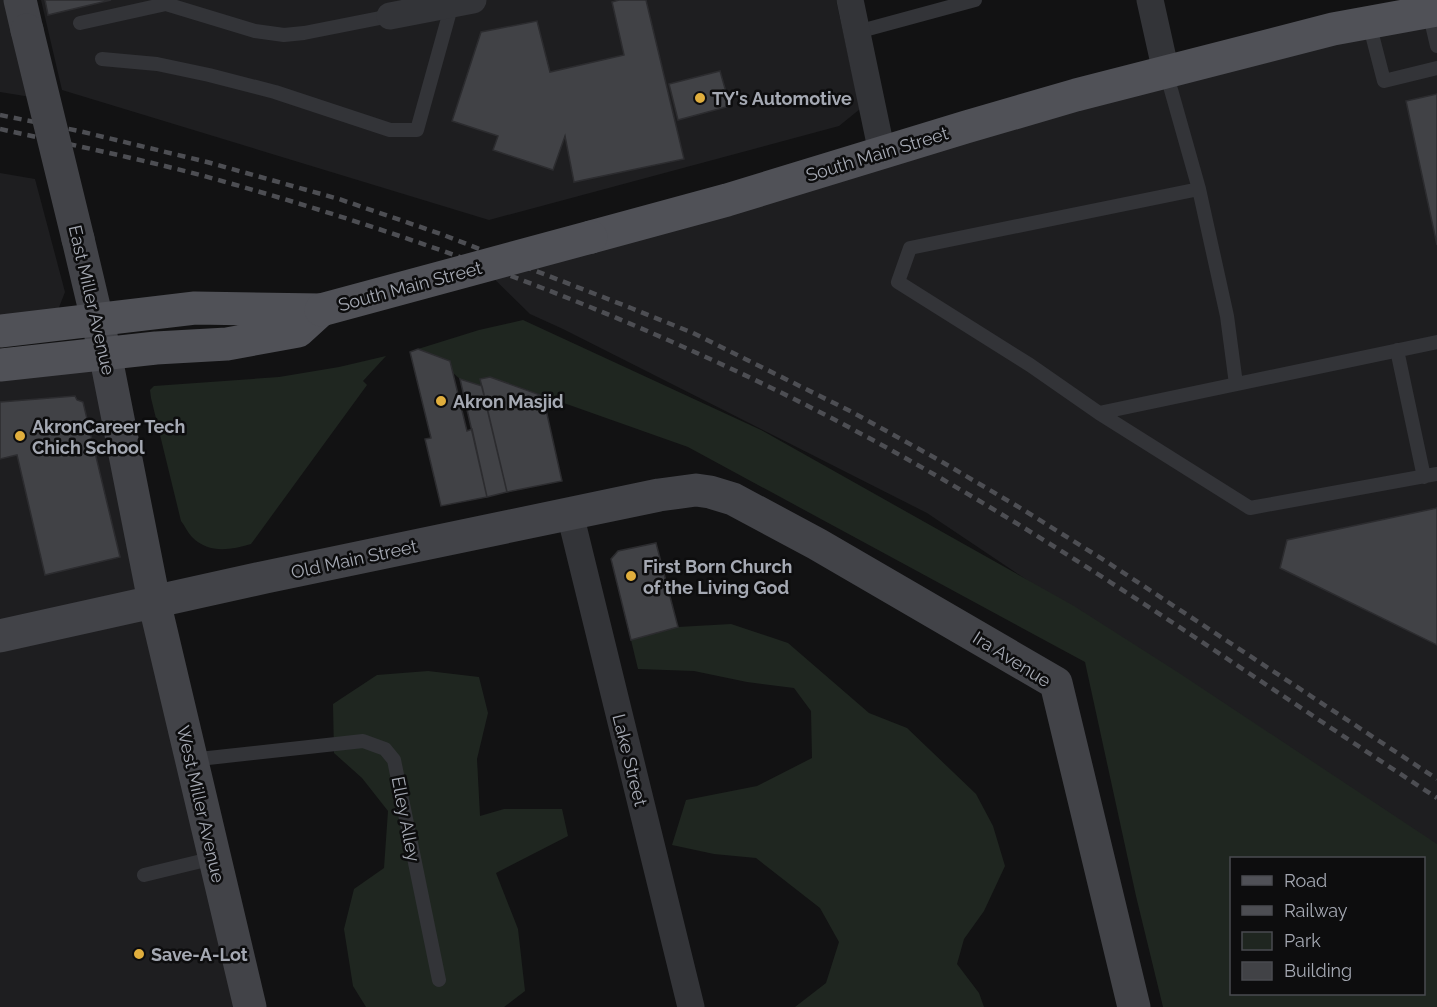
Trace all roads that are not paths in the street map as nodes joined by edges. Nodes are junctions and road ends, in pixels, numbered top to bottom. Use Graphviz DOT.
graph roads {
  1 [pos="20,0"];
  2 [pos="850,0"];
  3 [pos="975,0"];
  4 [pos="1150,0"];
  5 [pos="463,2"];
  6 [pos="1433,11"];
  7 [pos="390,16"];
  8 [pos="80,23"];
  9 [pos="1369,23"];
  10 [pos="857,32"];
  11 [pos="1437,46"];
  12 [pos="102,58"];
  13 [pos="1437,68"];
  14 [pos="1166,72"];
  15 [pos="882,153"];
  16 [pos="1199,189"];
  17 [pos="321,310"];
  18 [pos="98,320"];
  19 [pos="0,331"];
  20 [pos="1437,342"];
  21 [pos="1397,350"];
  22 [pos="105,353"];
  23 [pos="0,365"];
  24 [pos="1236,384"];
  25 [pos="1099,413"];
  26 [pos="1430,476"];
  27 [pos="710,492"];
  28 [pos="570,514"];
  29 [pos="154,601"];
  30 [pos="0,636"];
  31 [pos="190,760"];
  32 [pos="214,858"];
  33 [pos="144,875"];
  34 [pos="439,980"];
  35 [pos="250,1007"];
  36 [pos="691,1007"];
  37 [pos="1134,1007"];
  1 -- 18 [label="main road, East Miller Avenue, bridge"];
  2 -- 10 [label="street"];
  3 -- 10 [label="lane"];
  4 -- 14 [label="street"];
  5 -- 7 [label="street"];
  5 -- 12 [label="lane"];
  6 -- 9 [label="main road, South Main Street"];
  6 -- 11 [label="lane"];
  7 -- 8 [label="lane"];
  9 -- 13 [label="lane"];
  9 -- 14 [label="main road, South Main Street"];
  10 -- 15 [label="street"];
  14 -- 15 [label="main road, South Main Street"];
  14 -- 16 [label="lane"];
  15 -- 17 [label="main road, South Main Street, bridge"];
  16 -- 24 [label="lane"];
  16 -- 25 [label="lane"];
  17 -- 18 [label="main road, South Main Street"];
  17 -- 22 [label="main road, South Main Street"];
  18 -- 19 [label="main road, South Main Street"];
  18 -- 22 [label="main road, East Miller Avenue"];
  20 -- 21 [label="lane"];
  21 -- 24 [label="lane"];
  21 -- 26 [label="lane"];
  22 -- 23 [label="main road, South Main Street"];
  22 -- 29 [label="main road, East Miller Avenue"];
  24 -- 25 [label="lane"];
  25 -- 26 [label="lane"];
  27 -- 28 [label="main road, Old Main Street"];
  27 -- 37 [label="main road, Ira Avenue"];
  28 -- 29 [label="main road, Old Main Street"];
  28 -- 36 [label="street, Lake Street"];
  29 -- 30 [label="main road, Old Main Street"];
  29 -- 31 [label="main road, West Miller Avenue"];
  31 -- 32 [label="main road, West Miller Avenue"];
  31 -- 34 [label="lane, Elley Alley"];
  32 -- 33 [label="lane"];
  32 -- 35 [label="main road, West Miller Avenue"];
}
